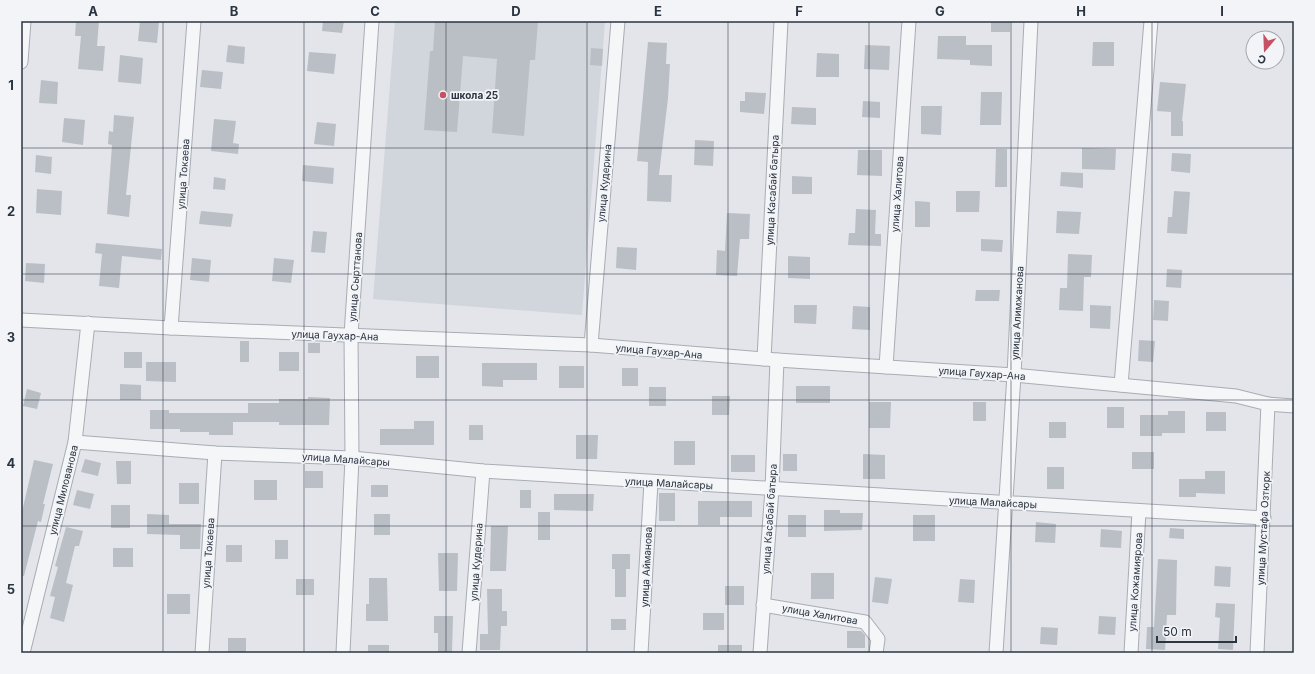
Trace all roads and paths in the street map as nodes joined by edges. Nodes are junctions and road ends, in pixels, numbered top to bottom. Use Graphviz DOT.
graph roads {
  1 [pos="24,21"];
  2 [pos="194,21"];
  3 [pos="372,21"];
  4 [pos="618,21"];
  5 [pos="781,21"];
  6 [pos="909,21"];
  7 [pos="1030,21"];
  8 [pos="1151,21"];
  9 [pos="21,62"];
  10 [pos="21,320"];
  11 [pos="88,324"];
  12 [pos="171,328"];
  13 [pos="351,335"];
  14 [pos="591,345"];
  15 [pos="770,360"];
  16 [pos="886,367"];
  17 [pos="1014,375"];
  18 [pos="1121,385"];
  19 [pos="1268,404"];
  20 [pos="1294,406"];
  21 [pos="75,442"];
  22 [pos="215,453"];
  23 [pos="352,458"];
  24 [pos="483,471"];
  25 [pos="651,482"];
  26 [pos="772,489"];
  27 [pos="1006,503"];
  28 [pos="1139,511"];
  29 [pos="1264,518"];
  30 [pos="763,605"];
  31 [pos="23,653"];
  32 [pos="202,653"];
  33 [pos="343,653"];
  34 [pos="469,653"];
  35 [pos="641,653"];
  36 [pos="760,653"];
  37 [pos="876,653"];
  38 [pos="996,653"];
  39 [pos="1130,653"];
  40 [pos="1257,653"];
  1 -- 9 [label="street"];
  2 -- 12 [label="street, улица Токаева"];
  3 -- 13 [label="street, улица Сырттанова"];
  4 -- 14 [label="street, улица Кудерина"];
  5 -- 15 [label="street, улица Касабай батыра"];
  6 -- 16 [label="street, улица Халитова"];
  7 -- 17 [label="street, улица Алимжанова"];
  8 -- 18 [label="street"];
  10 -- 11 [label="street, улица Гаухар-Ана"];
  11 -- 12 [label="street, улица Гаухар-Ана"];
  11 -- 21 [label="street, улица Милованова"];
  12 -- 13 [label="street, улица Гаухар-Ана"];
  13 -- 14 [label="street, улица Гаухар-Ана"];
  13 -- 23 [label="street, улица Сырттанова"];
  14 -- 15 [label="street, улица Гаухар-Ана"];
  15 -- 16 [label="street, улица Гаухар-Ана"];
  15 -- 26 [label="street, улица Касабай батыра"];
  16 -- 17 [label="street, улица Гаухар-Ана"];
  17 -- 18 [label="street, улица Гаухар-Ана"];
  17 -- 27 [label="street, улица Алимжанова"];
  18 -- 19 [label="street, улица Гаухар-Ана"];
  19 -- 20 [label="street, улица Гаухар-Ана"];
  19 -- 29 [label="street, улица Мустафа Озтюрк"];
  21 -- 22 [label="street, улица Малайсары"];
  21 -- 31 [label="street, улица Милованова"];
  22 -- 23 [label="street, улица Малайсары"];
  22 -- 32 [label="street, улица Токаева"];
  23 -- 24 [label="street, улица Малайсары"];
  23 -- 33 [label="street, улица Сырттанова"];
  24 -- 25 [label="street, улица Малайсары"];
  24 -- 34 [label="street, улица Кудерина"];
  25 -- 26 [label="street, улица Малайсары"];
  25 -- 35 [label="street, улица Айманова"];
  26 -- 27 [label="street, улица Малайсары"];
  26 -- 30 [label="street, улица Касабай батыра"];
  27 -- 28 [label="street, улица Малайсары"];
  27 -- 38 [label="street, улица Алимжанова"];
  28 -- 29 [label="street, улица Малайсары"];
  28 -- 39 [label="street, улица Кожамиярова"];
  29 -- 40 [label="street, улица Мустафа Озтюрк"];
  30 -- 36 [label="street, улица Касабай батыра"];
  30 -- 37 [label="street, улица Халитова"];
}
